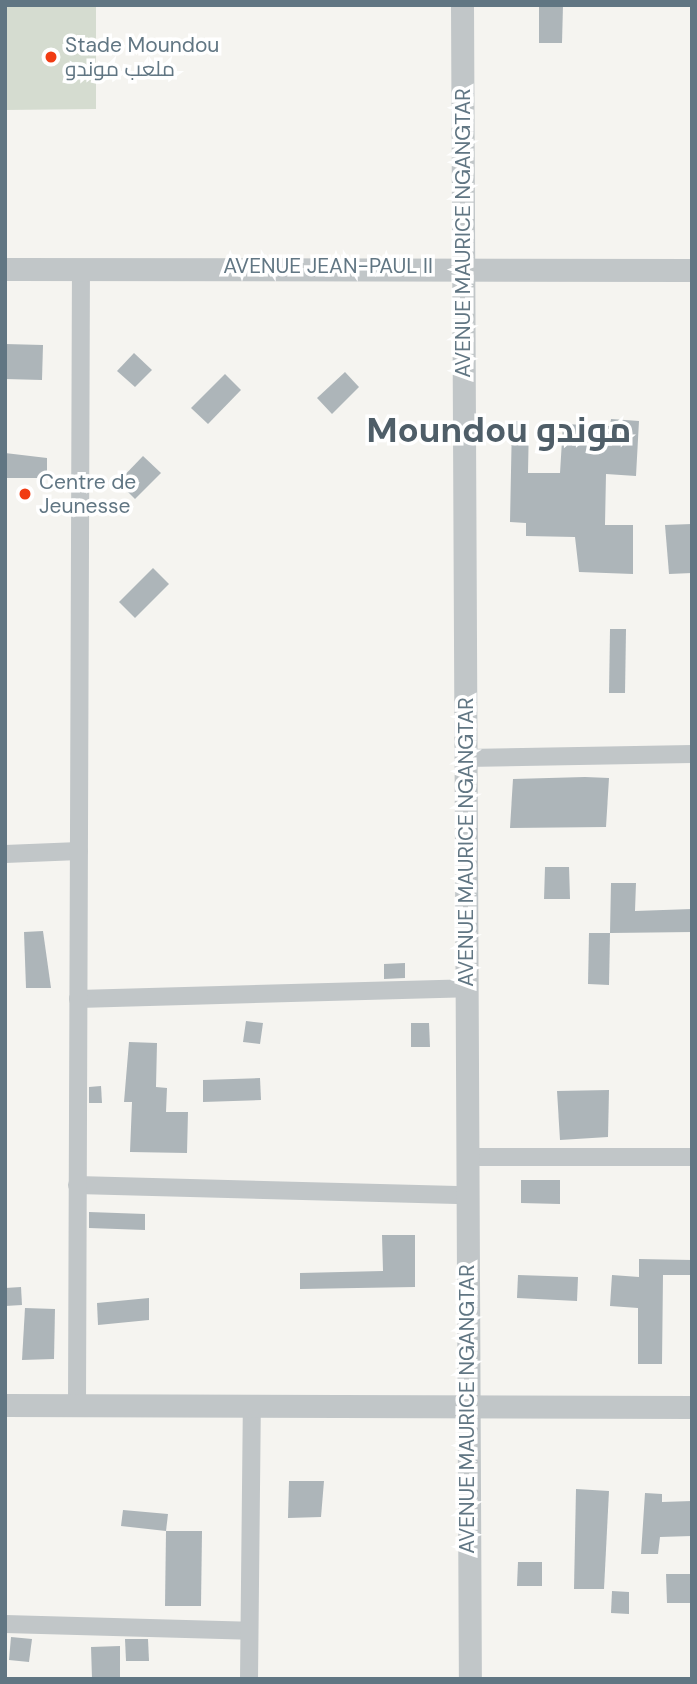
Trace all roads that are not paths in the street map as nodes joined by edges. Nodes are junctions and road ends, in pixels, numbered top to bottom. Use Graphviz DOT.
graph roads {
  1 [pos="463,5"];
  2 [pos="463,265"];
  3 [pos="81,268"];
  4 [pos="5,269"];
  5 [pos="692,270"];
  6 [pos="692,754"];
  7 [pos="466,758"];
  8 [pos="79,851"];
  9 [pos="5,854"];
  10 [pos="467,988"];
  11 [pos="78,999"];
  12 [pos="467,1157"];
  13 [pos="692,1157"];
  14 [pos="77,1185"];
  15 [pos="467,1195"];
  16 [pos="77,1404"];
  17 [pos="5,1405"];
  18 [pos="252,1405"];
  19 [pos="464,1407"];
  20 [pos="692,1407"];
  21 [pos="5,1624"];
  22 [pos="249,1631"];
  23 [pos="249,1679"];
  24 [pos="470,1679"];
  1 -- 2 [label="street, AVENUE MAURICE NGANGTAR"];
  2 -- 3 [label="street, AVENUE JEAN-PAUL II"];
  2 -- 5 [label="street, AVENUE JEAN-PAUL II"];
  2 -- 7 [label="street, AVENUE MAURICE NGANGTAR"];
  3 -- 4 [label="street, AVENUE JEAN-PAUL II"];
  3 -- 8 [label="street"];
  6 -- 7 [label="street"];
  7 -- 10 [label="street, AVENUE MAURICE NGANGTAR"];
  8 -- 9 [label="street"];
  8 -- 11 [label="street"];
  10 -- 11 [label="street"];
  10 -- 12 [label="street, AVENUE MAURICE NGANGTAR"];
  11 -- 14 [label="street"];
  12 -- 13 [label="street"];
  12 -- 15 [label="street, AVENUE MAURICE NGANGTAR"];
  14 -- 15 [label="street"];
  14 -- 16 [label="street"];
  15 -- 19 [label="street, AVENUE MAURICE NGANGTAR"];
  16 -- 17 [label="street"];
  16 -- 18 [label="street"];
  18 -- 19 [label="street"];
  18 -- 22 [label="street"];
  19 -- 20 [label="street"];
  19 -- 24 [label="street, AVENUE MAURICE NGANGTAR"];
  21 -- 22 [label="street"];
  22 -- 23 [label="street"];
}
